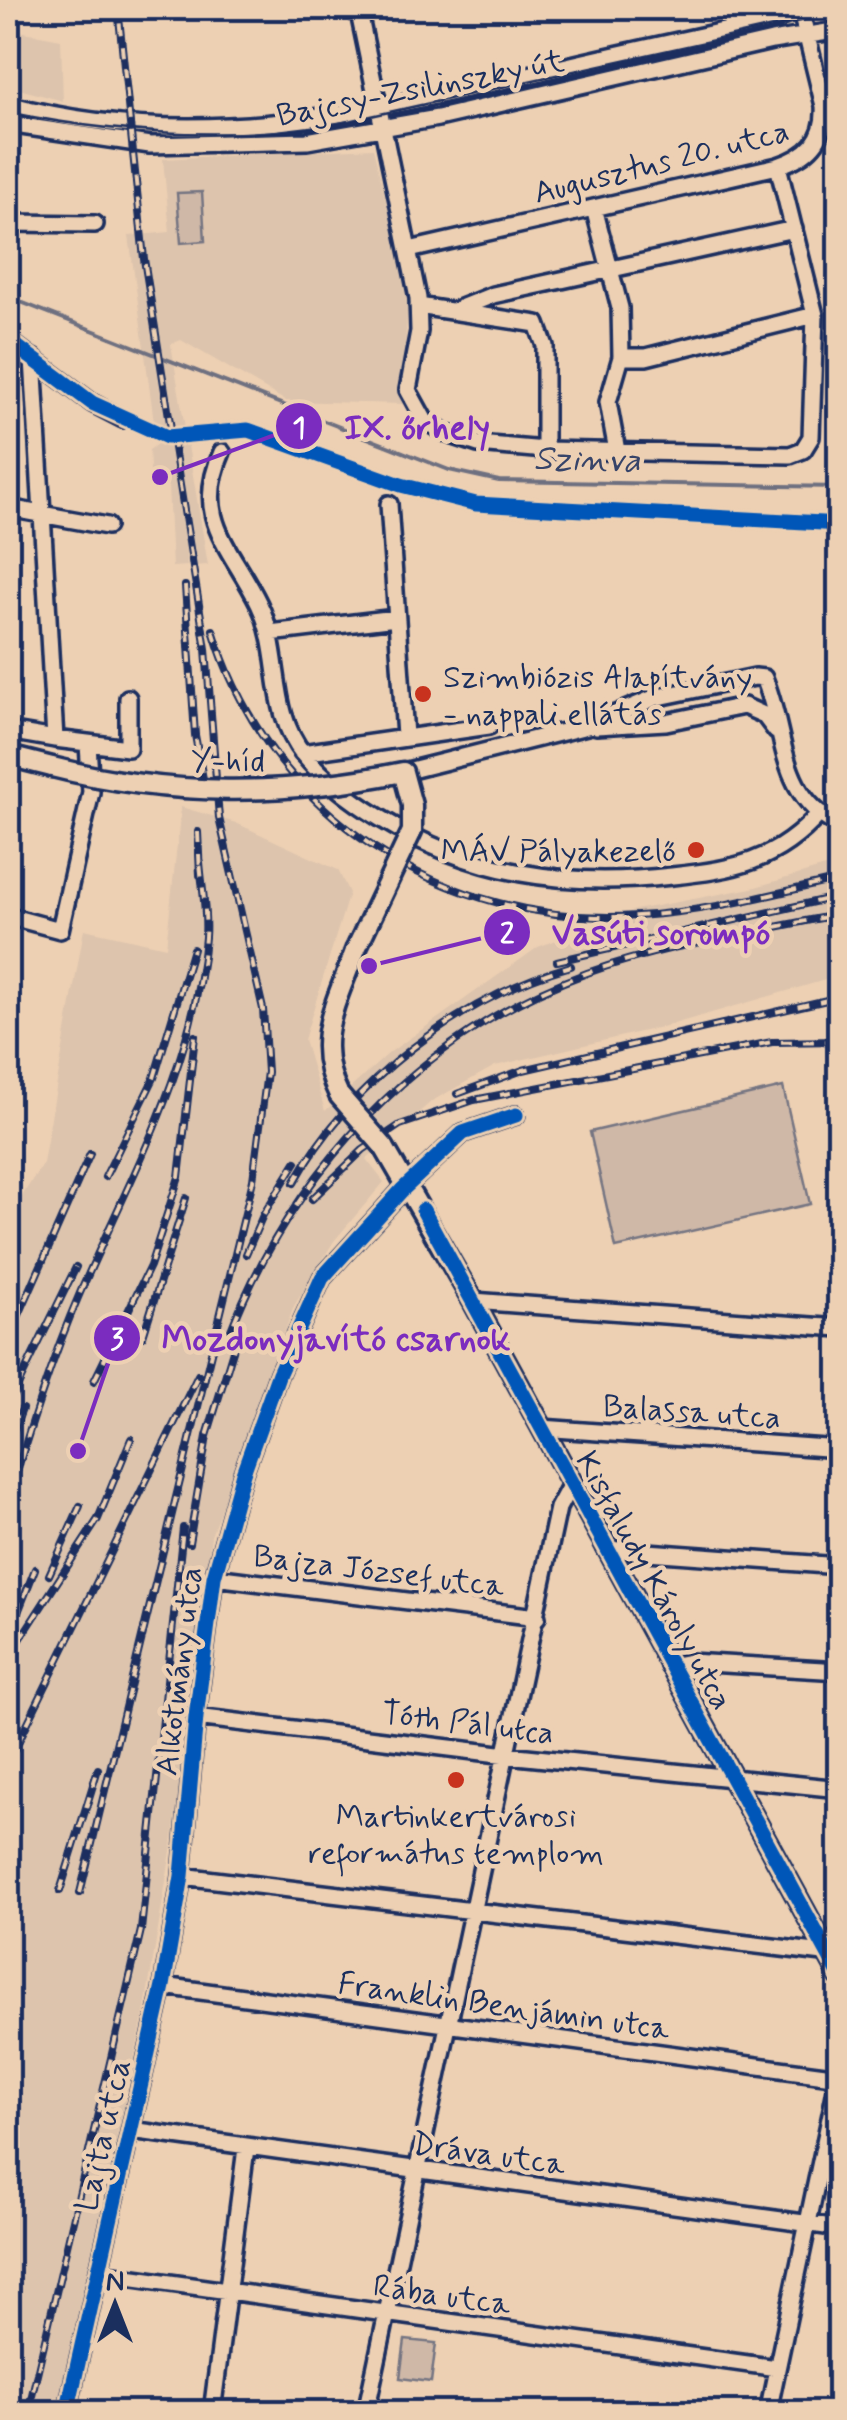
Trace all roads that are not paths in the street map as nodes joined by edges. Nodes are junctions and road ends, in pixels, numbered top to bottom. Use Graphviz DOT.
graph roads {
  1 [pos="358,8"];
  2 [pos="803,8"];
  3 [pos="840,30"];
  4 [pos="807,37"];
  5 [pos="8,104"];
  6 [pos="376,111"];
  7 [pos="8,124"];
  8 [pos="380,130"];
  9 [pos="778,166"];
  10 [pos="594,208"];
  11 [pos="8,223"];
  12 [pos="94,224"];
  13 [pos="794,230"];
  14 [pos="409,250"];
  15 [pos="611,270"];
  16 [pos="418,306"];
  17 [pos="458,309"];
  18 [pos="814,315"];
  19 [pos="8,340"];
  20 [pos="34,358"];
  21 [pos="621,358"];
  22 [pos="123,419"];
  23 [pos="545,450"];
  24 [pos="617,451"];
  25 [pos="222,452"];
  26 [pos="389,504"];
  27 [pos="8,508"];
  28 [pos="43,517"];
  29 [pos="108,526"];
  30 [pos="396,618"];
  31 [pos="270,633"];
  32 [pos="128,698"];
  33 [pos="488,726"];
  34 [pos="588,726"];
  35 [pos="8,731"];
  36 [pos="777,732"];
  37 [pos="405,736"];
  38 [pos="55,739"];
  39 [pos="88,744"];
  40 [pos="302,752"];
  41 [pos="8,756"];
  42 [pos="404,772"];
  43 [pos="820,813"];
  44 [pos="840,826"];
  45 [pos="8,916"];
  46 [pos="516,1115"];
  47 [pos="409,1184"];
  48 [pos="473,1300"];
  49 [pos="840,1328"];
  50 [pos="541,1428"];
  51 [pos="840,1449"];
  52 [pos="572,1482"];
  53 [pos="606,1549"];
  54 [pos="840,1566"];
  55 [pos="214,1577"];
  56 [pos="537,1617"];
  57 [pos="670,1666"];
  58 [pos="840,1671"];
  59 [pos="196,1717"];
  60 [pos="507,1756"];
  61 [pos="734,1780"];
  62 [pos="840,1789"];
  63 [pos="182,1876"];
  64 [pos="474,1911"];
  65 [pos="834,1954"];
  66 [pos="840,1976"];
  67 [pos="163,1986"];
  68 [pos="451,2026"];
  69 [pos="839,2075"];
  70 [pos="131,2130"];
  71 [pos="246,2148"];
  72 [pos="420,2172"];
  73 [pos="808,2223"];
  74 [pos="840,2228"];
  75 [pos="99,2273"];
  76 [pos="227,2292"];
  77 [pos="387,2314"];
  78 [pos="777,2368"];
  79 [pos="67,2412"];
  80 [pos="212,2412"];
  81 [pos="366,2412"];
  82 [pos="768,2412"];
  1 -- 6 [label="street"];
  2 -- 4 [label="street, Augusztus 20. utca"];
  2 -- 6 [label="street, Bajcsy-Zsilinszky út"];
  3 -- 4 [label="street, Bajcsy-Zsilinszky út"];
  4 -- 8 [label="street, Bajcsy-Zsilinszky út"];
  4 -- 9 [label="street, Augusztus 20. utca"];
  5 -- 6 [label="street, Bajcsy-Zsilinszky út"];
  6 -- 8 [label="street"];
  7 -- 8 [label="street, Bajcsy-Zsilinszky út"];
  8 -- 14 [label="street"];
  9 -- 10 [label="street, Augusztus 20. utca"];
  9 -- 13 [label="street"];
  10 -- 14 [label="street, Augusztus 20. utca"];
  10 -- 15 [label="street"];
  11 -- 12 [label="street"];
  13 -- 15 [label="street"];
  13 -- 18 [label="street"];
  14 -- 16 [label="street"];
  15 -- 17 [label="street"];
  15 -- 21 [label="street"];
  16 -- 17 [label="street"];
  16 -- 23 [label="street"];
  17 -- 23 [label="street"];
  18 -- 21 [label="street"];
  18 -- 24 [label="street"];
  19 -- 20 [label="street"];
  20 -- 22 [label="street"];
  20 -- 28 [label="street"];
  21 -- 24 [label="street"];
  23 -- 24 [label="street"];
  25 -- 31 [label="street"];
  26 -- 30 [label="street"];
  27 -- 28 [label="street"];
  28 -- 29 [label="street"];
  28 -- 38 [label="street"];
  30 -- 31 [label="street"];
  30 -- 37 [label="street"];
  31 -- 40 [label="street"];
  32 -- 39 [label="street"];
  33 -- 37 [label="street"];
  34 -- 36 [label="street"];
  34 -- 36 [label="street"];
  34 -- 42 [label="street, Y-híd"];
  35 -- 38 [label="street"];
  36 -- 43 [label="street"];
  37 -- 40 [label="street"];
  38 -- 39 [label="street"];
  39 -- 45 [label="street"];
  40 -- 43 [label="street"];
  41 -- 42 [label="main road, Y-híd, bridge"];
  42 -- 47 [label="main road, Kisfaludy Károly utca, bridge"];
  43 -- 44 [label="street"];
  46 -- 47 [label="street, Alkotmány utca"];
  47 -- 48 [label="main road, Kisfaludy Károly utca"];
  47 -- 55 [label="street, Alkotmány utca"];
  48 -- 49 [label="street"];
  48 -- 50 [label="main road, Kisfaludy Károly utca"];
  50 -- 51 [label="street, Balassa utca"];
  50 -- 52 [label="main road, Kisfaludy Károly utca"];
  52 -- 53 [label="main road, Kisfaludy Károly utca"];
  52 -- 56 [label="street"];
  53 -- 54 [label="street"];
  53 -- 57 [label="main road, Kisfaludy Károly utca"];
  55 -- 56 [label="street, Bajza József utca"];
  55 -- 59 [label="street, Alkotmány utca"];
  56 -- 60 [label="street"];
  57 -- 58 [label="street"];
  57 -- 61 [label="main road, Kisfaludy Károly utca"];
  59 -- 60 [label="street, Tóth Pál utca"];
  59 -- 63 [label="street, Alkotmány utca"];
  60 -- 61 [label="street, Tóth Pál utca"];
  60 -- 64 [label="street"];
  61 -- 62 [label="street, Tóth Pál utca"];
  61 -- 65 [label="main road, Kisfaludy Károly utca"];
  63 -- 64 [label="street"];
  63 -- 67 [label="street, Alkotmány utca"];
  64 -- 65 [label="street"];
  64 -- 68 [label="street"];
  65 -- 66 [label="main road, Kisfaludy Károly utca"];
  67 -- 68 [label="street, Franklin Benjámin utca"];
  67 -- 70 [label="street, Lajta utca"];
  68 -- 69 [label="street, Franklin Benjámin utca"];
  68 -- 72 [label="street"];
  69 -- 73 [label="street"];
  70 -- 71 [label="street, Dráva utca"];
  70 -- 75 [label="street, Lajta utca"];
  71 -- 72 [label="street, Dráva utca"];
  71 -- 76 [label="street"];
  72 -- 73 [label="street, Dráva utca"];
  72 -- 77 [label="street"];
  73 -- 74 [label="street, Dráva utca"];
  73 -- 78 [label="street"];
  75 -- 76 [label="street, Rába utca"];
  75 -- 79 [label="street, Lajta utca"];
  76 -- 77 [label="street, Rába utca"];
  76 -- 80 [label="street"];
  77 -- 78 [label="street, Rába utca"];
  77 -- 81 [label="street"];
  78 -- 82 [label="street"];
}
